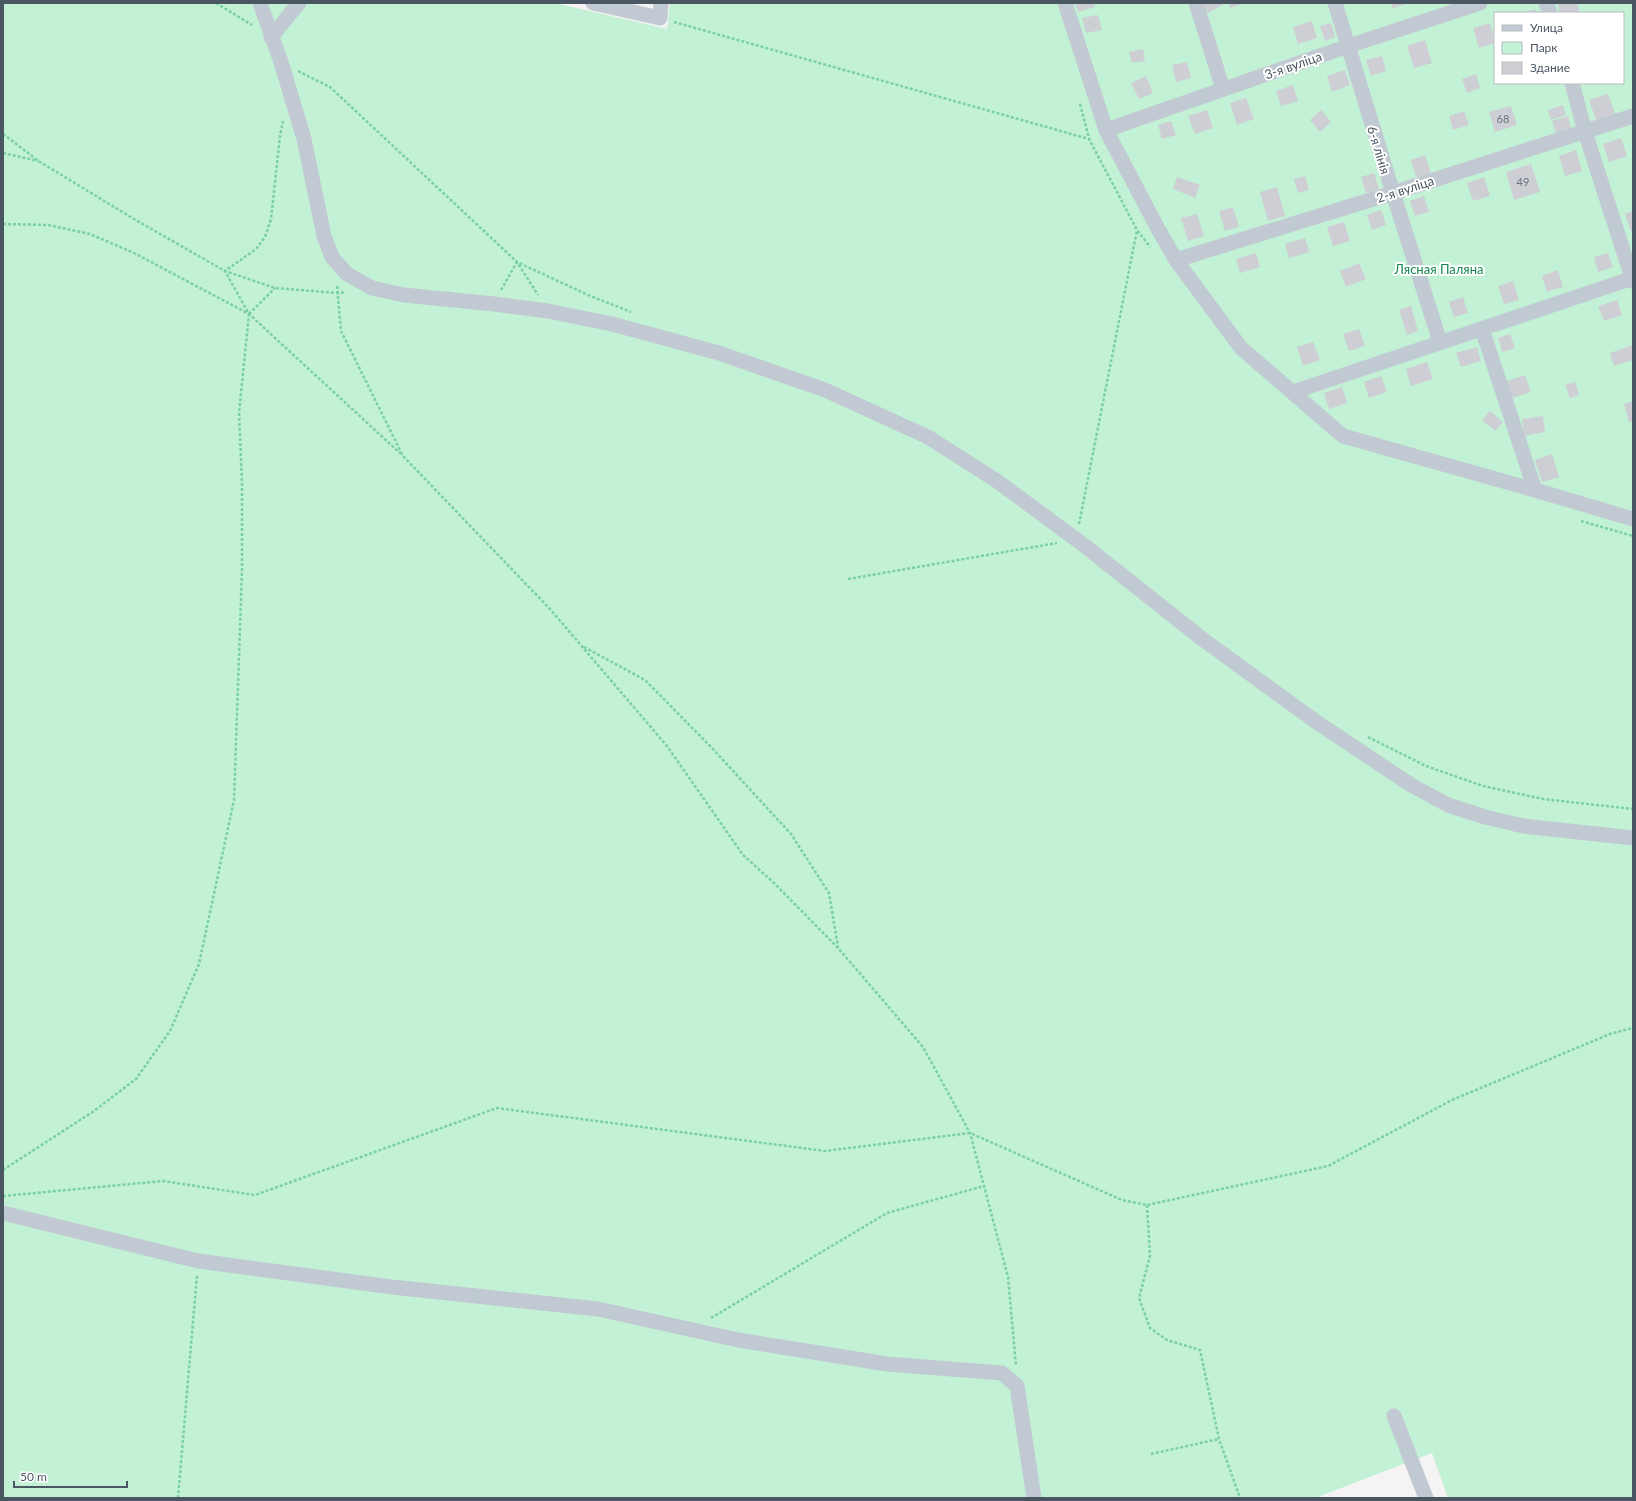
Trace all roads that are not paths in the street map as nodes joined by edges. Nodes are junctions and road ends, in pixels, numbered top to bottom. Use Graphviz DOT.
graph roads {
  1 [pos="260,3"];
  2 [pos="299,3"];
  3 [pos="592,3"];
  4 [pos="661,3"];
  5 [pos="1065,3"];
  6 [pos="1196,3"];
  7 [pos="1335,3"];
  8 [pos="1480,3"];
  9 [pos="272,37"];
  10 [pos="1348,46"];
  11 [pos="1572,84"];
  12 [pos="1223,89"];
  13 [pos="1633,116"];
  14 [pos="1106,130"];
  15 [pos="1585,132"];
  16 [pos="1392,193"];
  17 [pos="1176,260"];
  18 [pos="1633,279"];
  19 [pos="1482,329"];
  20 [pos="1440,342"];
  21 [pos="1293,392"];
  22 [pos="1535,490"];
  23 [pos="1633,519"];
  24 [pos="1633,838"];
  25 [pos="3,1213"];
  26 [pos="1394,1416"];
  27 [pos="1034,1498"];
  28 [pos="1426,1498"];
  1 -- 9 [label="street"];
  2 -- 9 [label="street"];
  3 -- 4 [label="street"];
  5 -- 14 [label="street"];
  6 -- 12 [label="street"];
  7 -- 10 [label="street, 6-я лінія"];
  8 -- 10 [label="street, 3-я вуліца"];
  9 -- 24 [label="street"];
  10 -- 12 [label="street, 3-я вуліца"];
  10 -- 16 [label="street, 6-я лінія"];
  11 -- 15 [label="street"];
  12 -- 14 [label="street, 3-я вуліца"];
  13 -- 15 [label="street, 2-я вуліца"];
  14 -- 17 [label="street"];
  15 -- 16 [label="street, 2-я вуліца"];
  15 -- 18 [label="street"];
  16 -- 17 [label="street, 2-я вуліца"];
  16 -- 20 [label="street, 6-я лінія"];
  17 -- 21 [label="street"];
  18 -- 19 [label="street"];
  19 -- 20 [label="street"];
  19 -- 22 [label="street"];
  20 -- 21 [label="street"];
  21 -- 22 [label="street"];
  22 -- 23 [label="street"];
  25 -- 27 [label="street"];
  26 -- 28 [label="street"];
}
